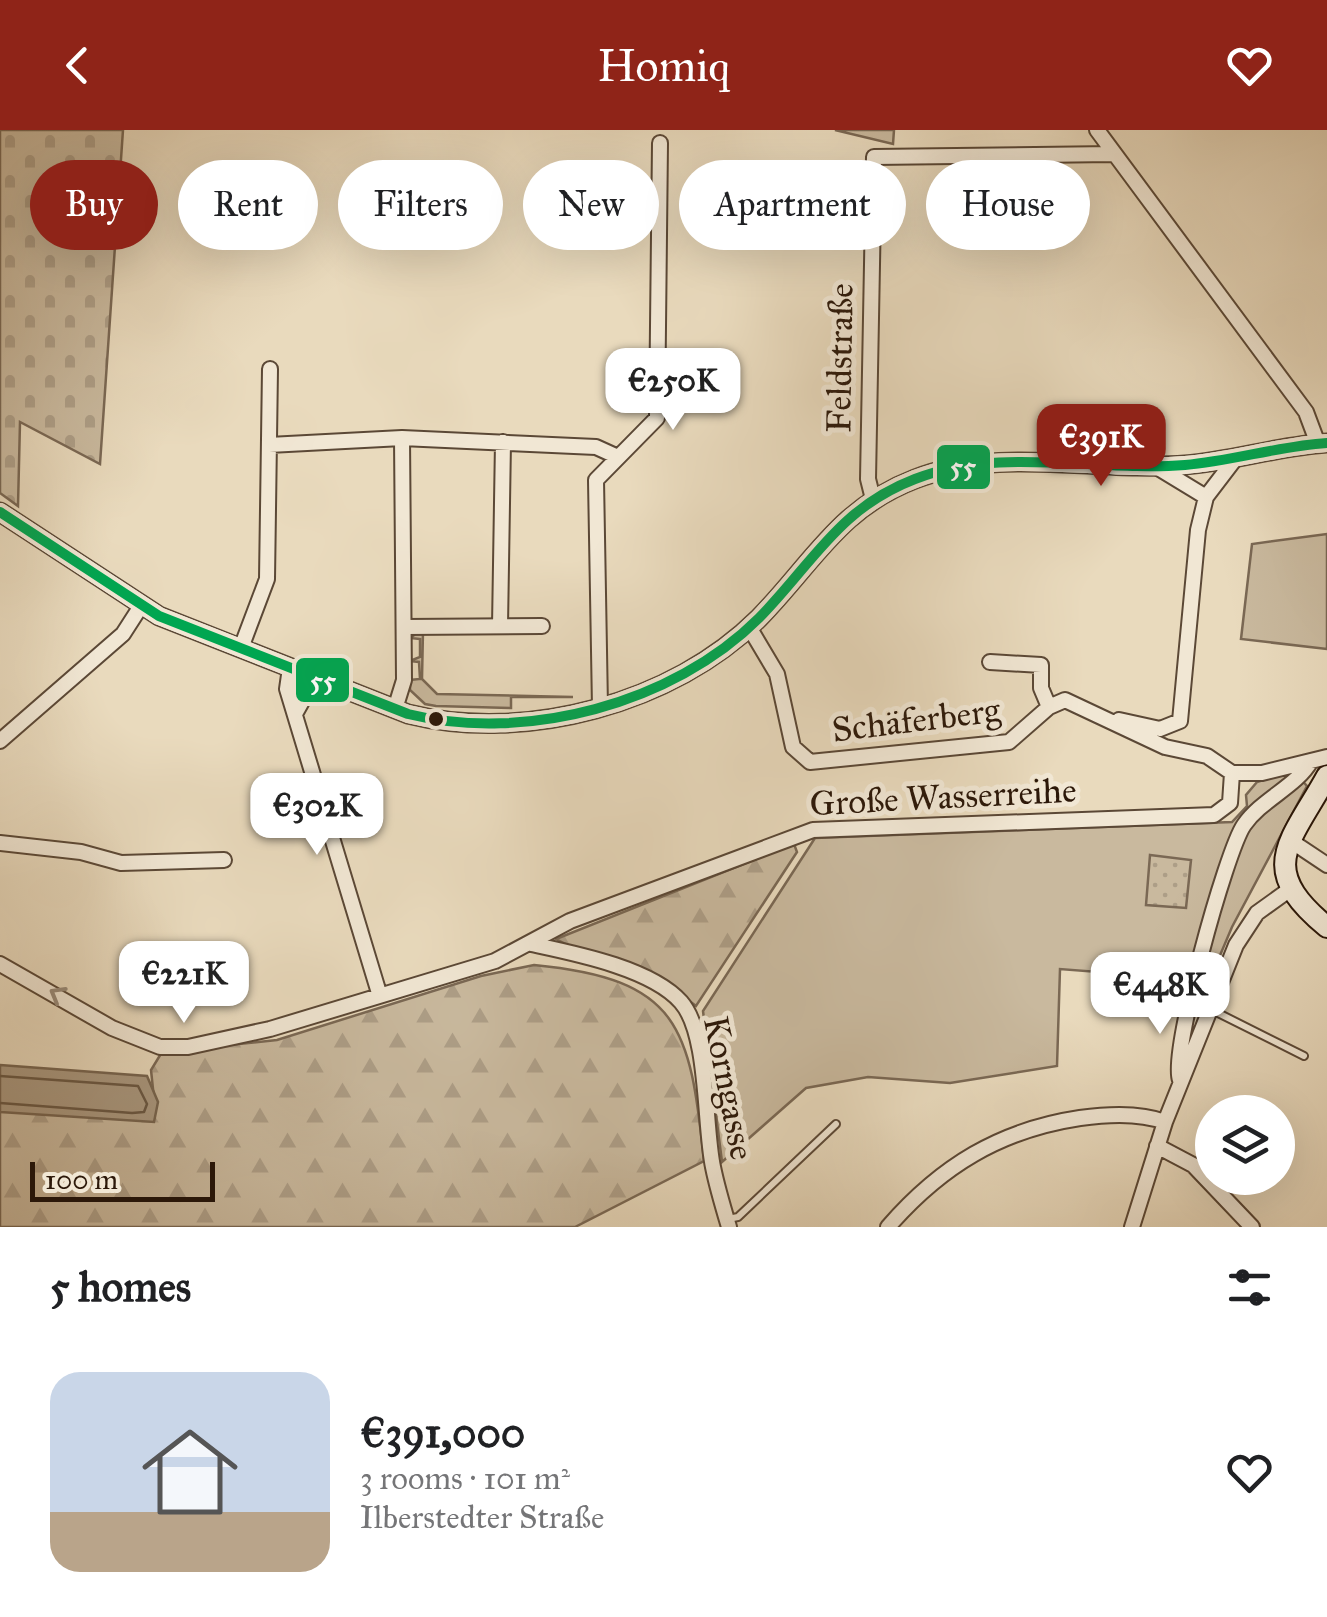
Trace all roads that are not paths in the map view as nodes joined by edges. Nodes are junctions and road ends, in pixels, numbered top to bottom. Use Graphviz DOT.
graph roads {
  1 [pos="1097,130"];
  2 [pos="660,143"];
  3 [pos="1112,154"];
  4 [pos="270,369"];
  5 [pos="402,438"];
  6 [pos="504,442"];
  7 [pos="268,444"];
  8 [pos="1323,444"];
  9 [pos="618,456"];
  10 [pos="1235,459"];
  11 [pos="1155,466"];
  12 [pos="1206,496"];
  13 [pos="873,498"];
  14 [pos="0,512"];
  15 [pos="140,606"];
  16 [pos="500,626"];
  17 [pos="542,626"];
  18 [pos="406,627"];
  19 [pos="749,627"];
  20 [pos="241,648"];
  21 [pos="990,662"];
  22 [pos="290,668"];
  23 [pos="314,678"];
  24 [pos="600,707"];
  25 [pos="1050,707"];
  26 [pos="395,709"];
  27 [pos="296,712"];
  28 [pos="1104,715"];
  29 [pos="0,741"];
  30 [pos="1327,758"];
  31 [pos="1311,761"];
  32 [pos="1232,773"];
  33 [pos="1327,776"];
  34 [pos="1291,841"];
  35 [pos="0,843"];
  36 [pos="224,860"];
  37 [pos="1327,864"];
  38 [pos="1289,890"];
  39 [pos="1327,927"];
  40 [pos="531,944"];
  41 [pos="0,964"];
  42 [pos="378,993"];
  43 [pos="1211,1009"];
  44 [pos="1304,1056"];
  45 [pos="1181,1082"];
  46 [pos="1165,1122"];
  47 [pos="836,1124"];
  48 [pos="1157,1146"];
  49 [pos="728,1223"];
  50 [pos="888,1227"];
  51 [pos="1132,1227"];
  52 [pos="1252,1227"];
  1 -- 3 [label="street"];
  2 -- 9 [label="street"];
  3 -- 8 [label="street"];
  3 -- 13 [label="street, Feldstraße"];
  4 -- 7 [label="street"];
  5 -- 6 [label="street"];
  5 -- 7 [label="street"];
  5 -- 18 [label="street"];
  6 -- 9 [label="street"];
  6 -- 16 [label="street"];
  7 -- 20 [label="street"];
  8 -- 10 [label="street"];
  9 -- 24 [label="street"];
  10 -- 11 [label="street"];
  10 -- 12 [label="street"];
  11 -- 12 [label="street"];
  11 -- 13 [label="street"];
  12 -- 28 [label="street"];
  13 -- 19 [label="street"];
  14 -- 15 [label="street"];
  15 -- 20 [label="street"];
  15 -- 29 [label="street"];
  16 -- 17 [label="street"];
  16 -- 18 [label="street"];
  18 -- 26 [label="street"];
  19 -- 24 [label="street"];
  19 -- 25 [label="street, Schäferberg"];
  20 -- 22 [label="street"];
  21 -- 25 [label="street, Schäferberg"];
  22 -- 23 [label="street"];
  22 -- 27 [label="street"];
  23 -- 26 [label="street"];
  23 -- 27 [label="street"];
  24 -- 26 [label="street"];
  25 -- 28 [label="street, Schäferberg"];
  27 -- 42 [label="street"];
  28 -- 32 [label="street, Schäferberg"];
  30 -- 31 [label="street"];
  31 -- 32 [label="street"];
  31 -- 45 [label="street"];
  32 -- 40 [label="street, Große Wasserreihe"];
  33 -- 34 [label="main road"];
  34 -- 37 [label="street"];
  34 -- 38 [label="main road"];
  35 -- 36 [label="street"];
  38 -- 39 [label="main road"];
  38 -- 43 [label="street"];
  40 -- 42 [label="street, Große Wasserreihe"];
  40 -- 49 [label="street, Korngasse"];
  42 -- 41 [label="street, Große Wasserreihe, one-way"];
  43 -- 44 [label="lane"];
  43 -- 45 [label="street"];
  45 -- 46 [label="street"];
  46 -- 48 [label="street"];
  46 -- 50 [label="street"];
  47 -- 49 [label="lane"];
  48 -- 51 [label="street"];
  48 -- 52 [label="street"];
}
